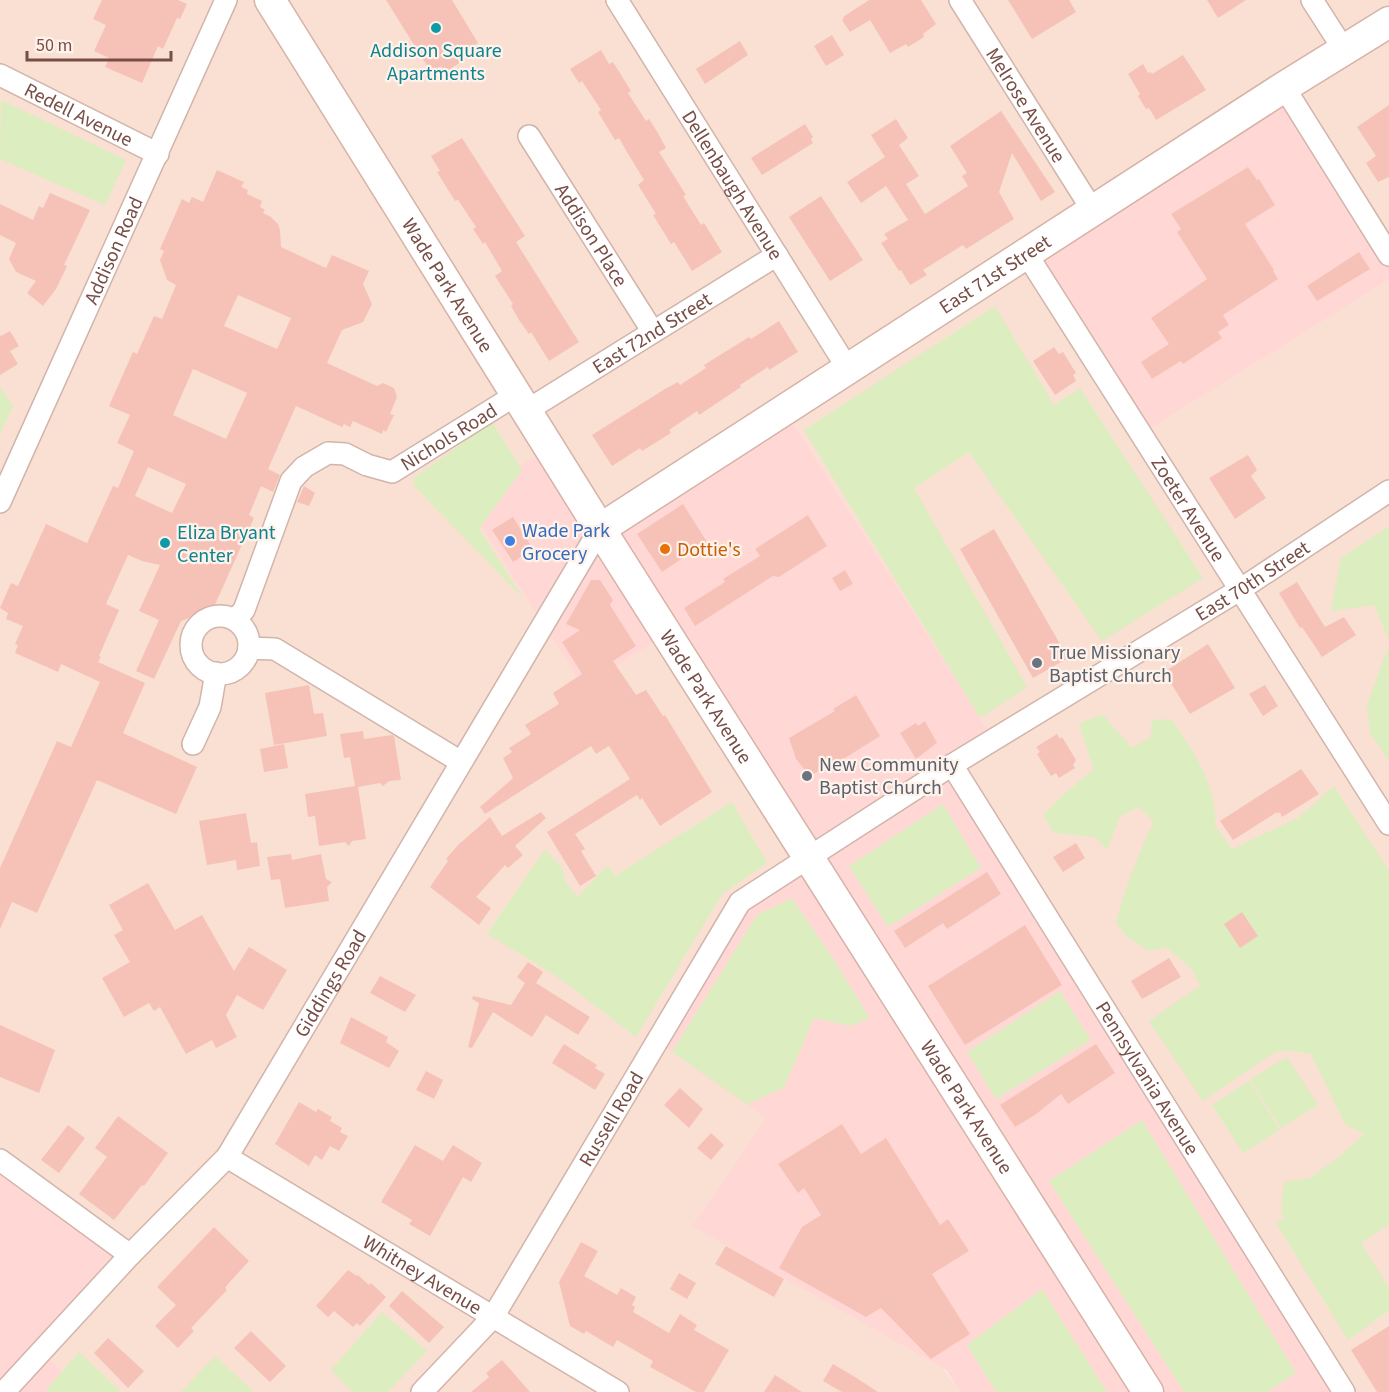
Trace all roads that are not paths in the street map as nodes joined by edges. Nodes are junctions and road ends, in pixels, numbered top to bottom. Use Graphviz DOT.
graph roads {
  1 [pos="226,0"];
  2 [pos="270,0"];
  3 [pos="617,0"];
  4 [pos="960,0"];
  5 [pos="1312,0"];
  6 [pos="1389,22"];
  7 [pos="1344,50"];
  8 [pos="0,75"];
  9 [pos="1284,87"];
  10 [pos="529,136"];
  11 [pos="158,154"];
  12 [pos="1093,211"];
  13 [pos="1026,253"];
  14 [pos="777,255"];
  15 [pos="1389,255"];
  16 [pos="653,332"];
  17 [pos="848,369"];
  18 [pos="521,403"];
  19 [pos="1389,491"];
  20 [pos="0,502"];
  21 [pos="600,529"];
  22 [pos="1241,589"];
  23 [pos="235,620"];
  24 [pos="249,648"];
  25 [pos="216,673"];
  26 [pos="193,744"];
  27 [pos="461,762"];
  28 [pos="952,765"];
  29 [pos="1389,824"];
  30 [pos="809,858"];
  31 [pos="227,1157"];
  32 [pos="0,1160"];
  33 [pos="130,1255"];
  34 [pos="494,1317"];
  35 [pos="4,1392"];
  36 [pos="422,1392"];
  37 [pos="618,1392"];
  38 [pos="1148,1392"];
  39 [pos="1344,1392"];
  1 -- 11 [label="street, Addison Road"];
  2 -- 18 [label="street, Wade Park Avenue"];
  3 -- 14 [label="street, Dellenbaugh Avenue"];
  4 -- 12 [label="street, Melrose Avenue"];
  5 -- 7 [label="street"];
  6 -- 7 [label="street, East 71st Street"];
  7 -- 9 [label="street, East 71st Street"];
  8 -- 11 [label="street, Redell Avenue"];
  9 -- 12 [label="street, East 71st Street"];
  9 -- 15 [label="street"];
  10 -- 16 [label="street, Addison Place"];
  11 -- 20 [label="street, Addison Road"];
  12 -- 13 [label="street, East 71st Street"];
  13 -- 17 [label="street, East 71st Street"];
  13 -- 22 [label="street, Zoeter Avenue"];
  14 -- 16 [label="street, East 72nd Street"];
  14 -- 17 [label="street, Dellenbaugh Avenue"];
  16 -- 18 [label="street, East 72nd Street"];
  17 -- 21 [label="street, East 71st Street"];
  18 -- 21 [label="street, Wade Park Avenue"];
  18 -- 23 [label="street, Nichols Road"];
  19 -- 22 [label="street, East 70th Street"];
  21 -- 27 [label="street, Giddings Road"];
  21 -- 30 [label="street, Wade Park Avenue"];
  22 -- 28 [label="street, East 70th Street"];
  22 -- 29 [label="street, Zoeter Avenue"];
  23 -- 24 [label="street"];
  23 -- 25 [label="street"];
  24 -- 25 [label="street"];
  24 -- 27 [label="street"];
  25 -- 26 [label="street"];
  27 -- 31 [label="street, Giddings Road"];
  28 -- 30 [label="street, East 70th Street"];
  28 -- 39 [label="street, Pennsylvania Avenue"];
  30 -- 34 [label="street, Russell Road"];
  30 -- 38 [label="street, Wade Park Avenue"];
  31 -- 33 [label="street, Giddings Road"];
  31 -- 34 [label="street, Whitney Avenue"];
  32 -- 33 [label="street"];
  33 -- 35 [label="street, Giddings Road"];
  34 -- 36 [label="street, Russell Road"];
  34 -- 37 [label="street, Whitney Avenue"];
}
